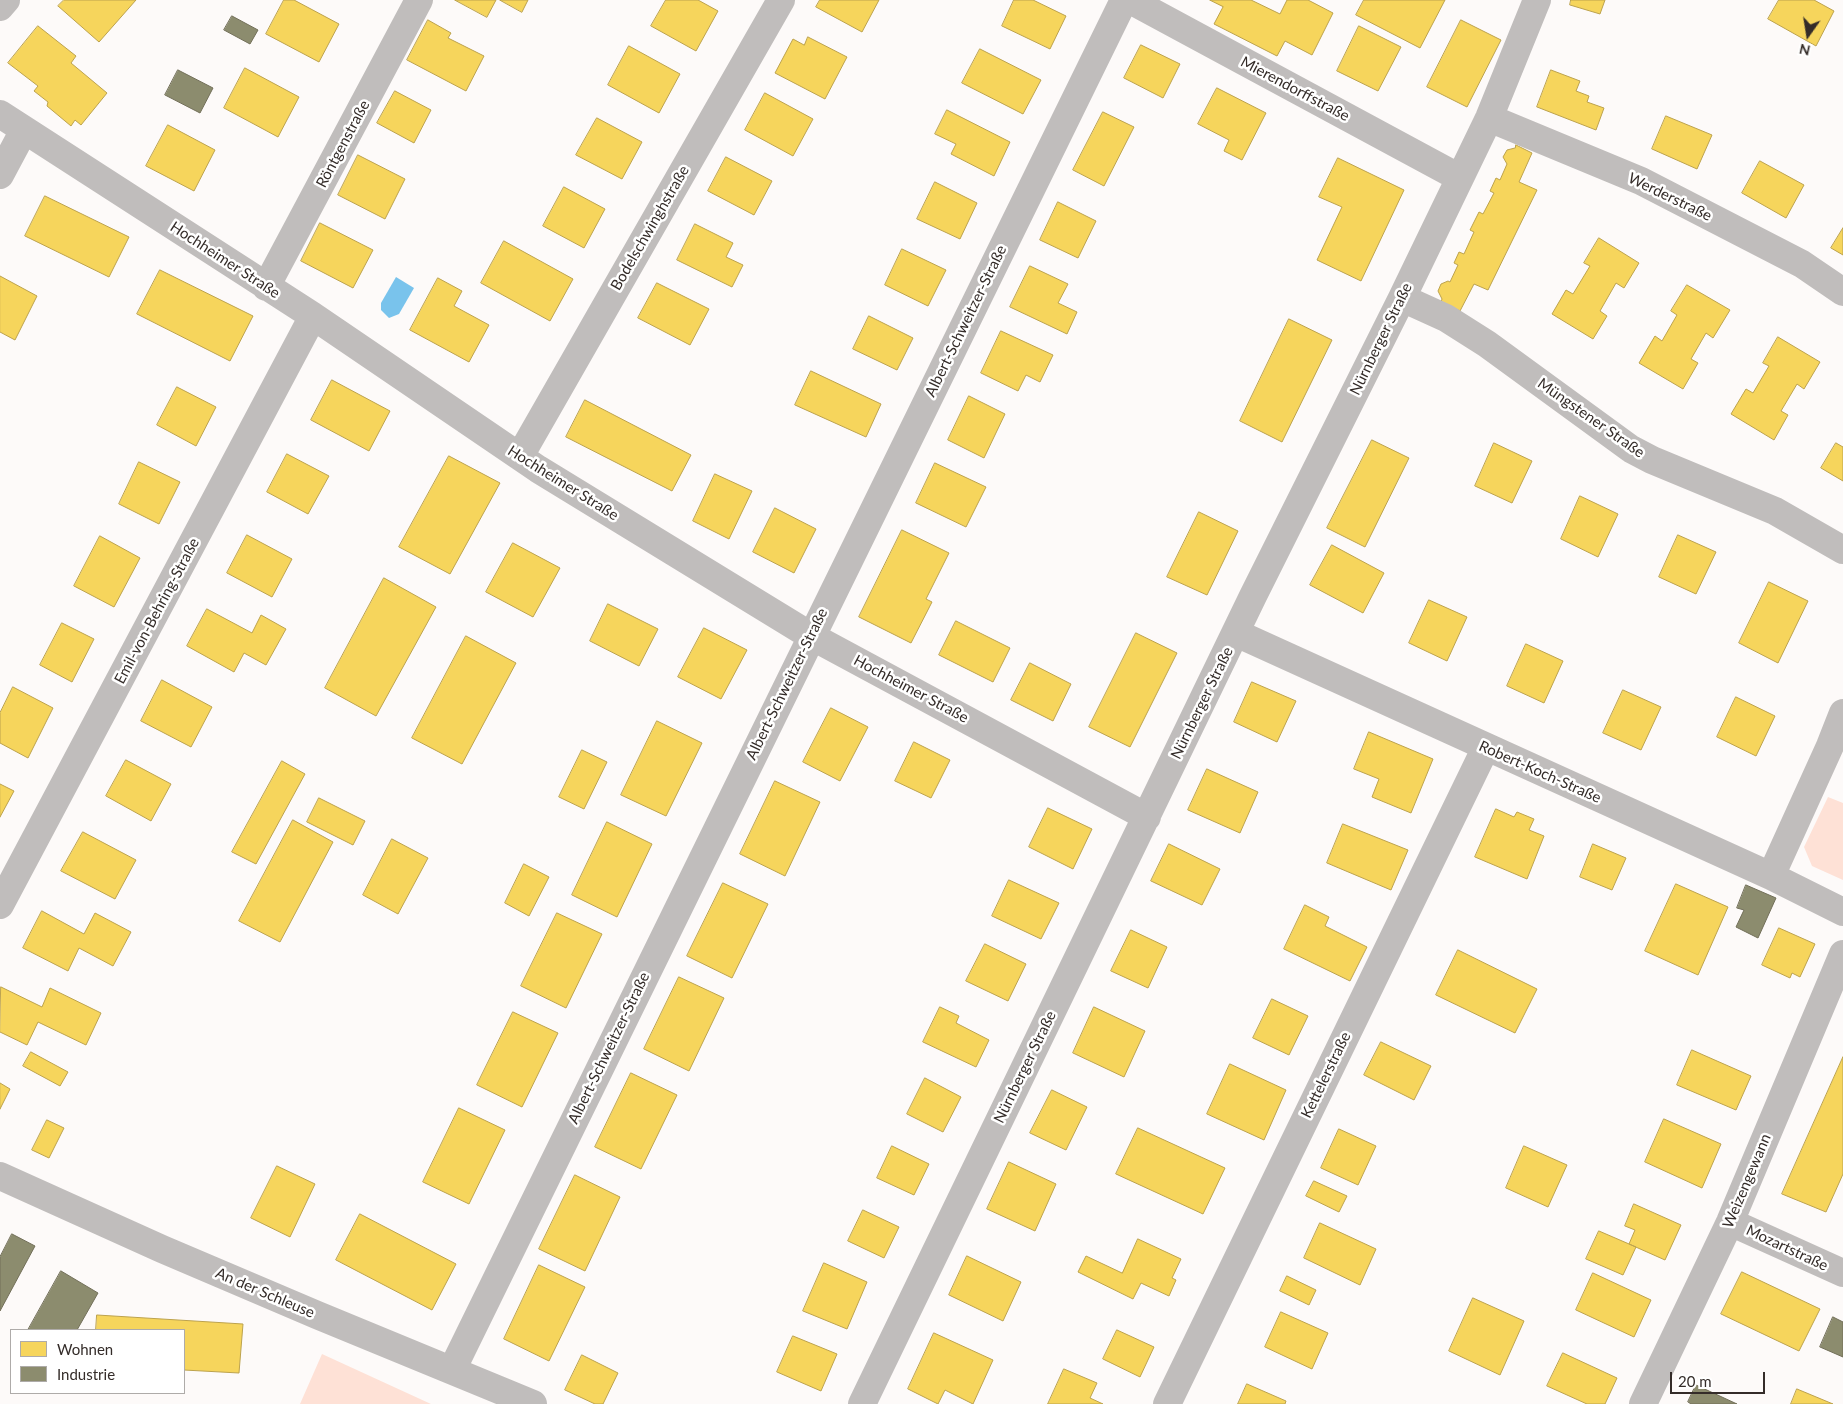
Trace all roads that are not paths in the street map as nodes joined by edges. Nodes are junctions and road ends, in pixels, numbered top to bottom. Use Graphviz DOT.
graph roads {
  1 [pos="6,0"];
  2 [pos="419,0"];
  3 [pos="780,0"];
  4 [pos="1124,0"];
  5 [pos="1130,0"];
  6 [pos="1537,0"];
  7 [pos="0,7"];
  8 [pos="0,114"];
  9 [pos="1489,118"];
  10 [pos="24,130"];
  11 [pos="0,175"];
  12 [pos="1460,178"];
  13 [pos="266,287"];
  14 [pos="1843,292"];
  15 [pos="1402,298"];
  16 [pos="313,316"];
  17 [pos="520,456"];
  18 [pos="1843,550"];
  19 [pos="1236,633"];
  20 [pos="811,636"];
  21 [pos="1843,713"];
  22 [pos="1486,748"];
  23 [pos="1146,817"];
  24 [pos="1771,876"];
  25 [pos="0,905"];
  26 [pos="1843,912"];
  27 [pos="1843,954"];
  28 [pos="0,1176"];
  29 [pos="1730,1222"];
  30 [pos="1843,1273"];
  31 [pos="452,1370"];
  32 [pos="533,1404"];
  33 [pos="862,1404"];
  34 [pos="1167,1404"];
  35 [pos="1643,1404"];
  1 -- 7 [label="street"];
  2 -- 13 [label="street, Röntgenstraße"];
  3 -- 17 [label="street, Bodelschwinghstraße"];
  4 -- 20 [label="street, Albert-Schweitzer-Straße"];
  5 -- 12 [label="street, Mierendorffstraße"];
  6 -- 9 [label="street, Nürnberger Straße"];
  8 -- 10 [label="street, Hochheimer Straße"];
  9 -- 12 [label="street, Nürnberger Straße"];
  9 -- 14 [label="street, Werderstraße"];
  10 -- 11 [label="street"];
  10 -- 13 [label="street, Hochheimer Straße"];
  12 -- 15 [label="street, Nürnberger Straße"];
  13 -- 16 [label="street, Hochheimer Straße"];
  15 -- 18 [label="street, Müngstener Straße"];
  15 -- 19 [label="street, Nürnberger Straße"];
  16 -- 17 [label="street, Hochheimer Straße"];
  16 -- 25 [label="street, Emil-von-Behring-Straße"];
  17 -- 20 [label="street, Hochheimer Straße"];
  19 -- 22 [label="street, Robert-Koch-Straße"];
  19 -- 23 [label="street, Nürnberger Straße"];
  20 -- 23 [label="street, Hochheimer Straße"];
  20 -- 31 [label="street, Albert-Schweitzer-Straße"];
  21 -- 24 [label="street"];
  22 -- 24 [label="street, Robert-Koch-Straße"];
  22 -- 34 [label="street, Kettelerstraße"];
  23 -- 33 [label="street, Nürnberger Straße"];
  24 -- 26 [label="street, Robert-Koch-Straße"];
  27 -- 29 [label="street, Weizengewann"];
  28 -- 31 [label="street, An der Schleuse"];
  29 -- 30 [label="street, Mozartstraße"];
  29 -- 35 [label="street, Weizengewann"];
  31 -- 32 [label="street, An der Schleuse"];
}
